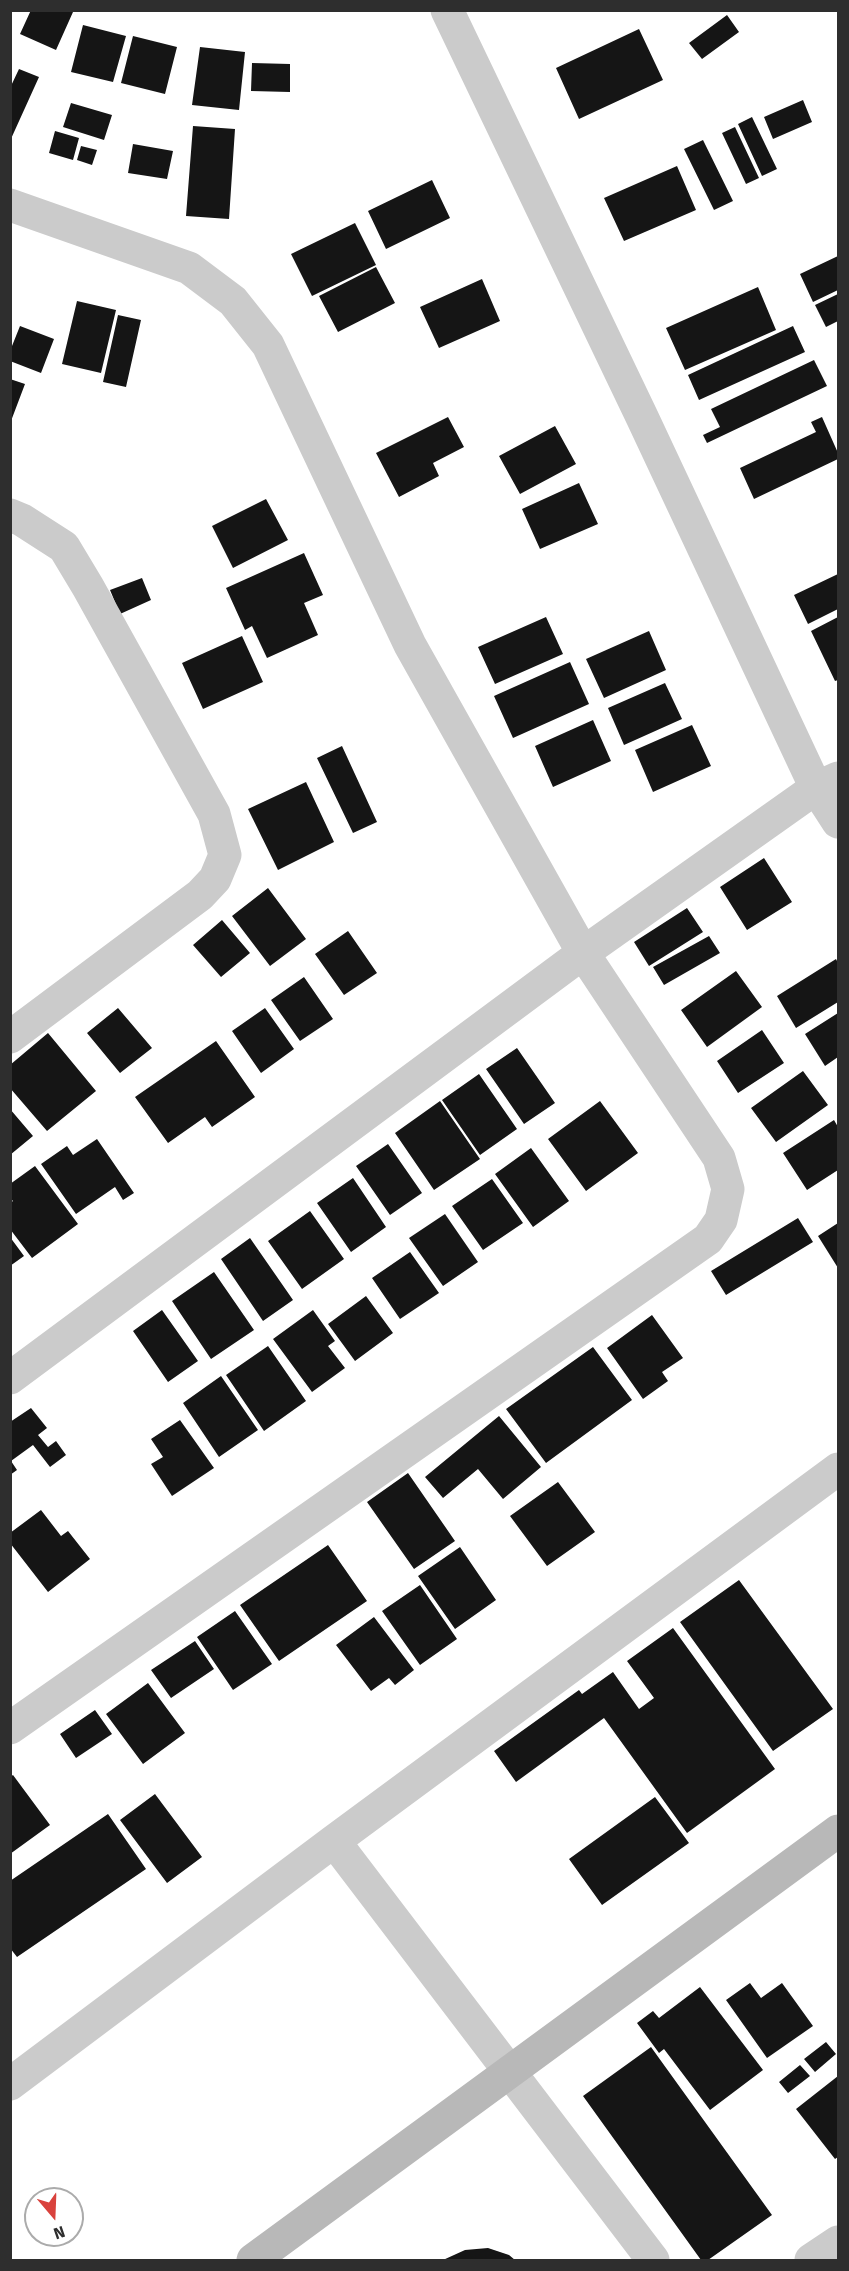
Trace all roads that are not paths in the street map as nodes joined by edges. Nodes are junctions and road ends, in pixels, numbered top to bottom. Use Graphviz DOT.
graph roads {
  1 [pos="447,10"];
  2 [pos="10,205"];
  3 [pos="10,515"];
  4 [pos="827,783"];
  5 [pos="838,822"];
  6 [pos="583,953"];
  7 [pos="10,1037"];
  8 [pos="10,1378"];
  9 [pos="838,1470"];
  10 [pos="10,1728"];
  11 [pos="838,1831"];
  12 [pos="334,1841"];
  13 [pos="15,2070"];
  14 [pos="511,2071"];
  15 [pos="838,2242"];
  16 [pos="253,2260"];
  17 [pos="653,2260"];
  18 [pos="811,2260"];
  1 -- 4 [label="street"];
  2 -- 6 [label="street"];
  3 -- 7 [label="street"];
  4 -- 5 [label="street"];
  4 -- 6 [label="street"];
  6 -- 8 [label="street"];
  6 -- 10 [label="street"];
  9 -- 12 [label="street"];
  11 -- 14 [label="street"];
  12 -- 13 [label="street"];
  12 -- 14 [label="street"];
  14 -- 16 [label="street"];
  14 -- 17 [label="street"];
  15 -- 18 [label="street"];
}
